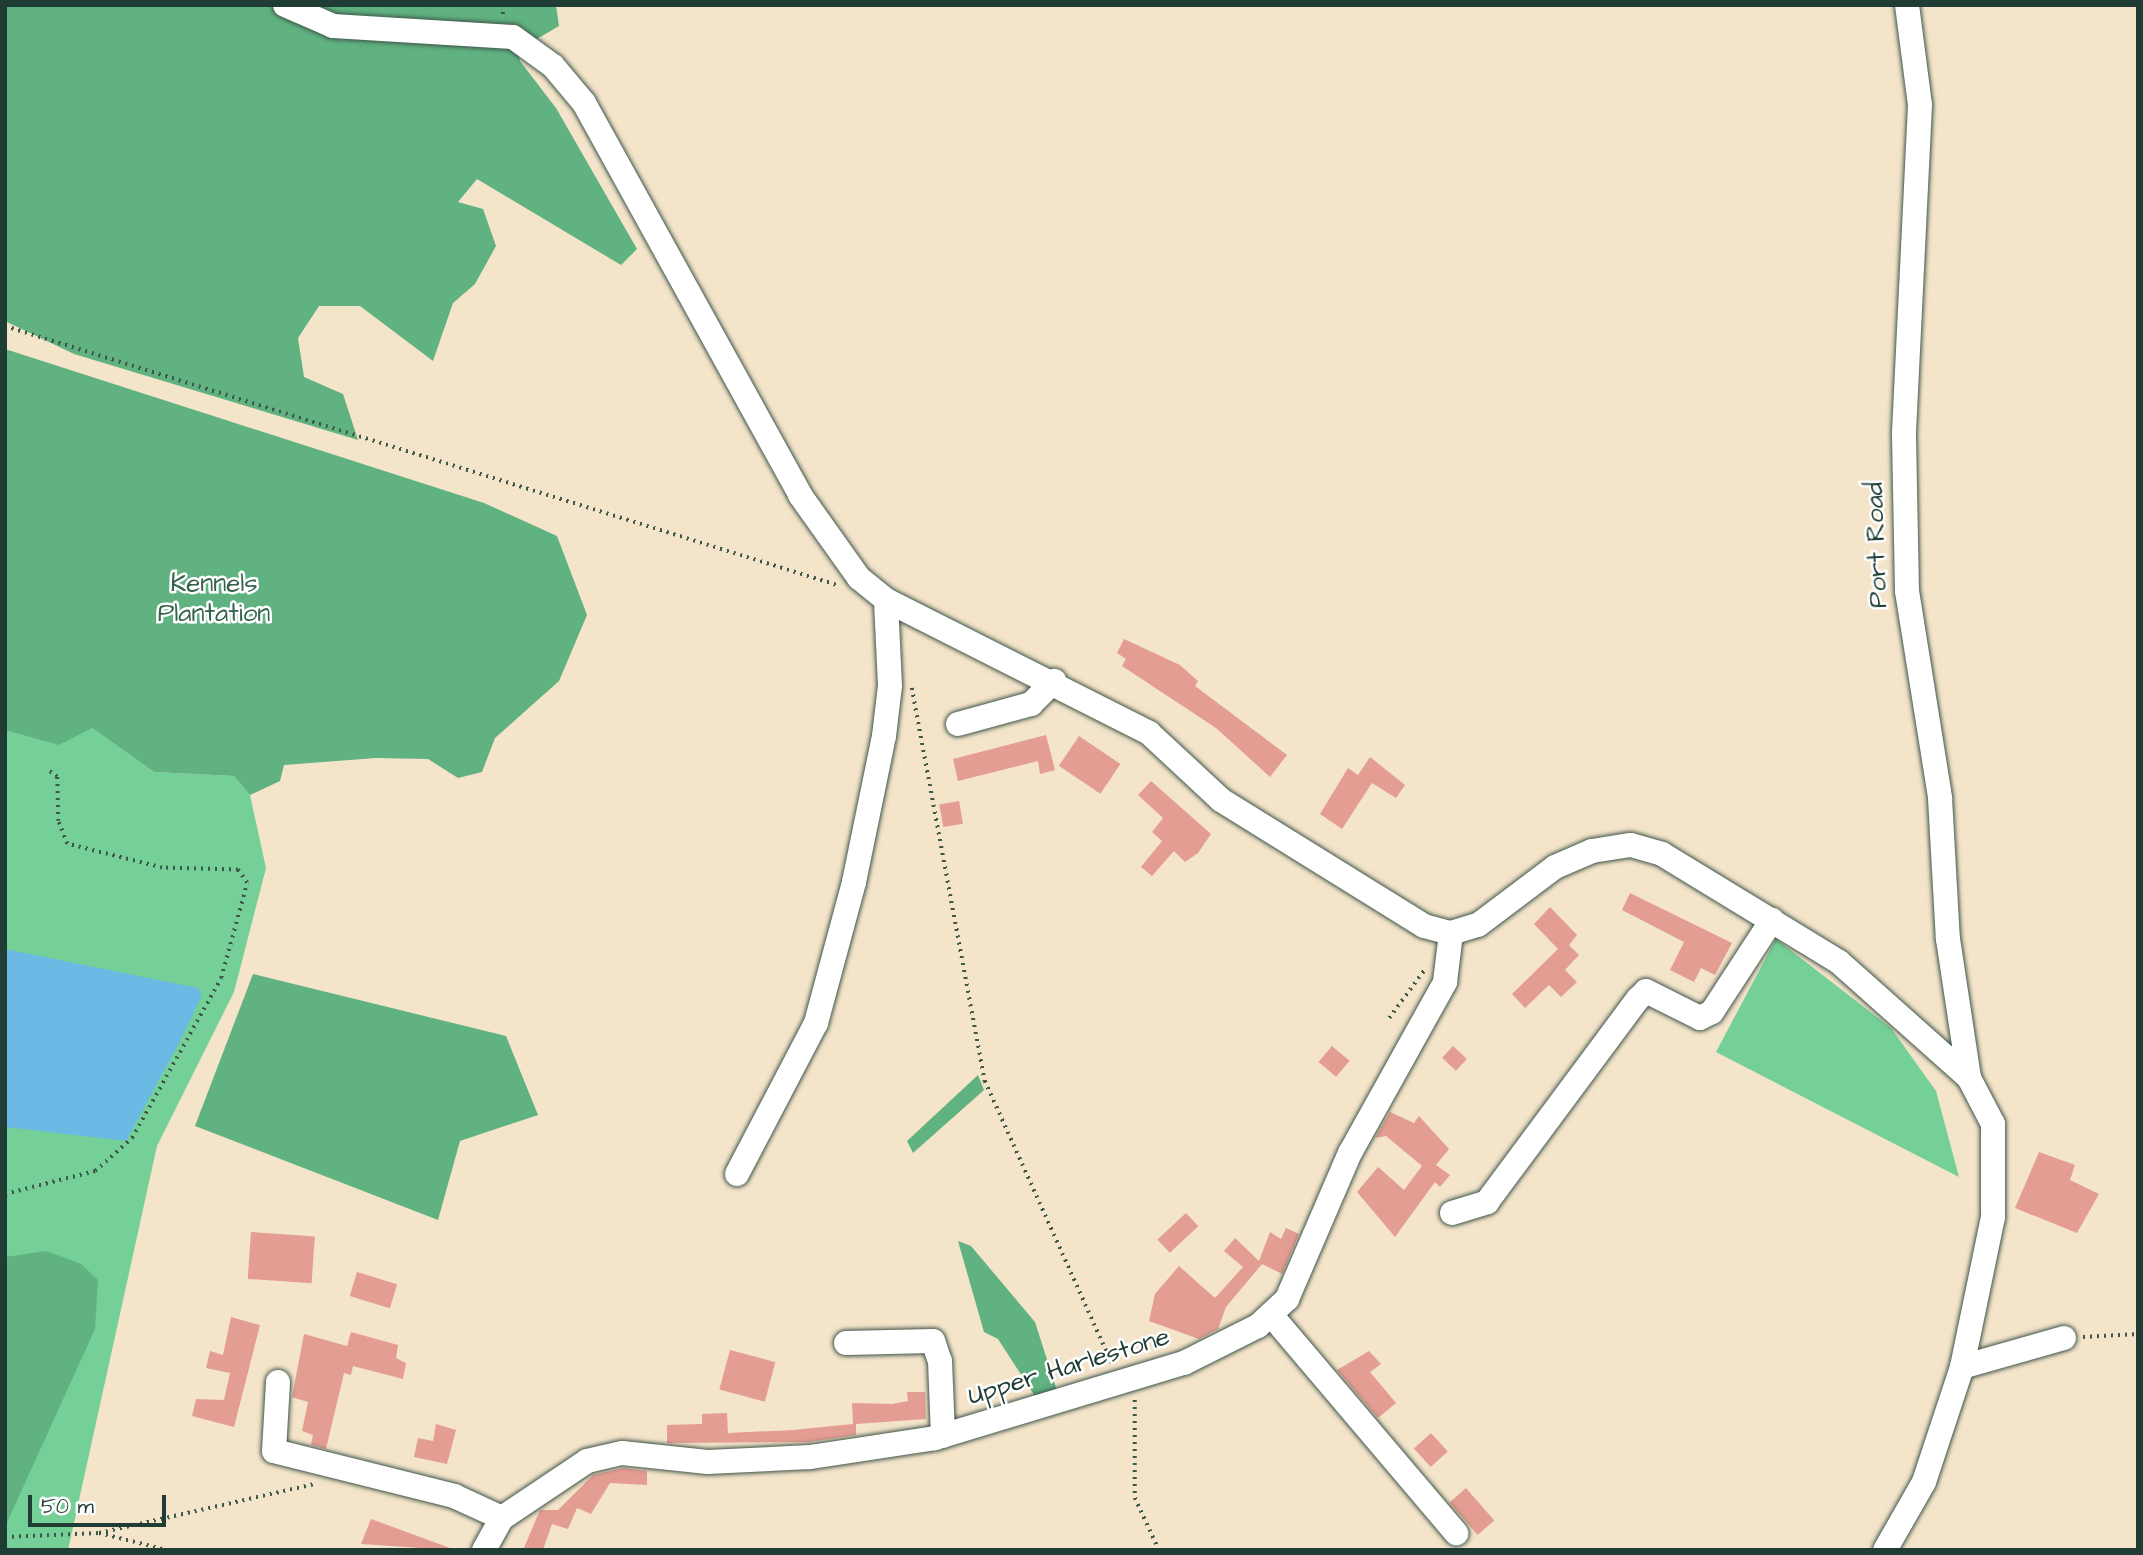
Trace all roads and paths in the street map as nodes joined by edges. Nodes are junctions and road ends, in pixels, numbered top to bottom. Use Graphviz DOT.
graph roads {
  1 [pos="285,5"];
  2 [pos="1908,5"];
  3 [pos="5,326"];
  4 [pos="842,586"];
  5 [pos="886,600"];
  6 [pos="1054,681"];
  7 [pos="911,683"];
  8 [pos="958,724"];
  9 [pos="49,771"];
  10 [pos="1772,920"];
  11 [pos="1452,940"];
  12 [pos="1389,1018"];
  13 [pos="1969,1079"];
  14 [pos="737,1174"];
  15 [pos="5,1194"];
  16 [pos="1452,1213"];
  17 [pos="1272,1316"];
  18 [pos="2138,1334"];
  19 [pos="2064,1338"];
  20 [pos="846,1343"];
  21 [pos="1962,1367"];
  22 [pos="1135,1380"];
  23 [pos="278,1382"];
  24 [pos="943,1436"];
  25 [pos="321,1482"];
  26 [pos="502,1518"];
  27 [pos="99,1532"];
  28 [pos="1456,1533"];
  29 [pos="5,1537"];
  30 [pos="167,1550"];
  31 [pos="484,1550"];
  32 [pos="1159,1550"];
  33 [pos="1885,1550"];
  1 -- 5 [label="street"];
  2 -- 13 [label="street, Port Road"];
  3 -- 4 [label="path"];
  5 -- 6 [label="street"];
  5 -- 14 [label="street"];
  6 -- 8 [label="street"];
  6 -- 11 [label="street"];
  7 -- 22 [label="path"];
  9 -- 15 [label="path"];
  10 -- 11 [label="street"];
  10 -- 13 [label="street"];
  10 -- 16 [label="street"];
  11 -- 12 [label="path"];
  11 -- 17 [label="street, Upper Harlestone"];
  13 -- 21 [label="street"];
  17 -- 22 [label="street, Upper Harlestone"];
  17 -- 28 [label="street"];
  18 -- 19 [label="path"];
  19 -- 21 [label="street"];
  20 -- 24 [label="street"];
  21 -- 33 [label="street"];
  22 -- 24 [label="street, Upper Harlestone"];
  22 -- 32 [label="path"];
  23 -- 26 [label="street"];
  24 -- 26 [label="street, Upper Harlestone"];
  25 -- 27 [label="path"];
  26 -- 31 [label="street, Upper Harlestone"];
  27 -- 29 [label="path"];
  27 -- 30 [label="path"];
}
